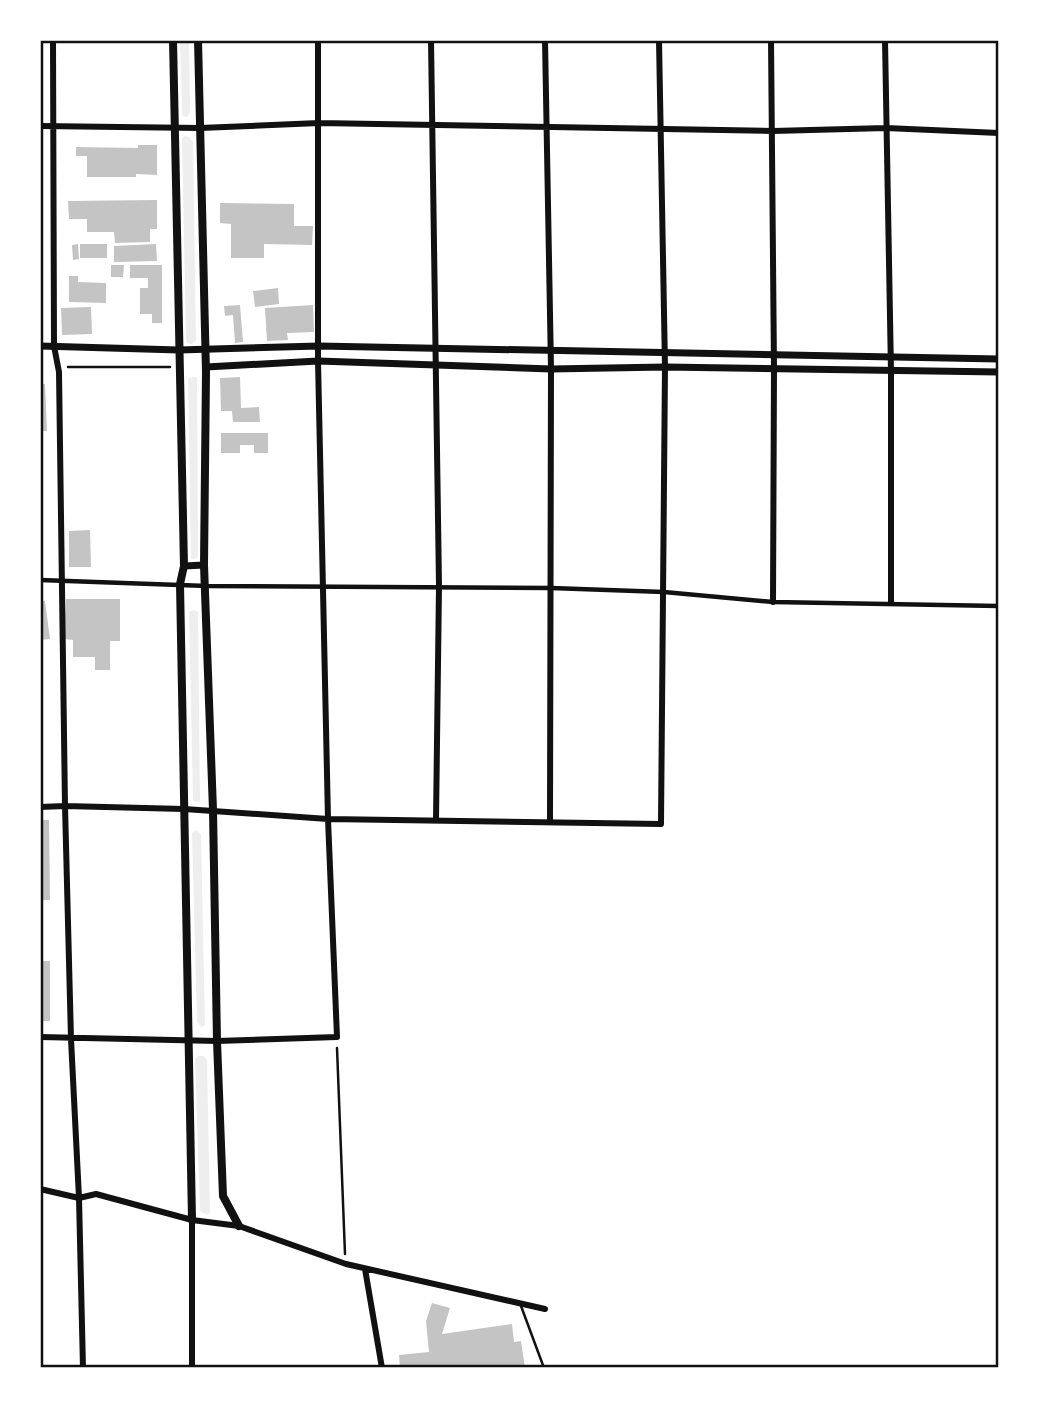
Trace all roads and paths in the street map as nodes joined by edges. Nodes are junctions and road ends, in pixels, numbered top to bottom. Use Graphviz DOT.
graph roads {
  1 [pos="53,40"];
  2 [pos="173,40"];
  3 [pos="198,40"];
  4 [pos="318,40"];
  5 [pos="431,40"];
  6 [pos="545,40"];
  7 [pos="659,40"];
  8 [pos="771,40"];
  9 [pos="885,40"];
  10 [pos="319,123"];
  11 [pos="432,125"];
  12 [pos="40,126"];
  13 [pos="175,126"];
  14 [pos="53,127"];
  15 [pos="545,127"];
  16 [pos="200,128"];
  17 [pos="886,128"];
  18 [pos="661,129"];
  19 [pos="773,131"];
  20 [pos="999,133"];
  21 [pos="40,346"];
  22 [pos="54,346"];
  23 [pos="319,346"];
  24 [pos="204,349"];
  25 [pos="436,349"];
  26 [pos="179,350"];
  27 [pos="549,352"];
  28 [pos="663,354"];
  29 [pos="774,355"];
  30 [pos="891,356"];
  31 [pos="999,359"];
  32 [pos="318,361"];
  33 [pos="435,364"];
  34 [pos="206,366"];
  35 [pos="58,367"];
  36 [pos="665,367"];
  37 [pos="179,368"];
  38 [pos="551,369"];
  39 [pos="774,369"];
  40 [pos="891,372"];
  41 [pos="999,372"];
  42 [pos="204,565"];
  43 [pos="184,566"];
  44 [pos="40,580"];
  45 [pos="60,580"];
  46 [pos="180,584"];
  47 [pos="324,585"];
  48 [pos="206,586"];
  49 [pos="439,586"];
  50 [pos="551,589"];
  51 [pos="664,592"];
  52 [pos="773,602"];
  53 [pos="891,603"];
  54 [pos="999,606"];
  55 [pos="65,806"];
  56 [pos="40,807"];
  57 [pos="184,809"];
  58 [pos="213,810"];
  59 [pos="328,819"];
  60 [pos="436,821"];
  61 [pos="550,822"];
  62 [pos="40,1037"];
  63 [pos="337,1037"];
  64 [pos="71,1039"];
  65 [pos="188,1040"];
  66 [pos="217,1041"];
  67 [pos="40,1189"];
  68 [pos="79,1198"];
  69 [pos="192,1220"];
  70 [pos="239,1226"];
  71 [pos="346,1264"];
  72 [pos="365,1269"];
  73 [pos="520,1303"];
  74 [pos="545,1309"];
  75 [pos="83,1368"];
  76 [pos="192,1368"];
  77 [pos="382,1368"];
  78 [pos="544,1368"];
  1 -- 14 [label="street"];
  2 -- 13 [label="main road"];
  3 -- 16 [label="main road"];
  4 -- 10 [label="street"];
  5 -- 11 [label="street"];
  6 -- 15 [label="street"];
  7 -- 18 [label="street"];
  8 -- 19 [label="street"];
  9 -- 17 [label="street"];
  10 -- 11 [label="street"];
  10 -- 16 [label="street"];
  10 -- 23 [label="street"];
  11 -- 15 [label="street"];
  11 -- 25 [label="street"];
  12 -- 14 [label="street"];
  13 -- 14 [label="street"];
  13 -- 16 [label="street"];
  13 -- 26 [label="main road"];
  14 -- 22 [label="street"];
  15 -- 18 [label="street"];
  15 -- 27 [label="street"];
  16 -- 24 [label="main road"];
  17 -- 19 [label="street"];
  17 -- 20 [label="street"];
  17 -- 30 [label="street"];
  18 -- 19 [label="street"];
  18 -- 28 [label="street"];
  19 -- 29 [label="street"];
  21 -- 22 [label="street"];
  22 -- 26 [label="street"];
  22 -- 35 [label="street"];
  23 -- 24 [label="street"];
  23 -- 25 [label="street"];
  23 -- 32 [label="street"];
  24 -- 26 [label="street"];
  24 -- 34 [label="main road"];
  25 -- 27 [label="street"];
  25 -- 33 [label="street"];
  26 -- 37 [label="main road"];
  27 -- 28 [label="street"];
  27 -- 38 [label="street"];
  28 -- 29 [label="street"];
  28 -- 36 [label="street"];
  29 -- 30 [label="street"];
  29 -- 39 [label="street"];
  30 -- 31 [label="street"];
  30 -- 40 [label="street"];
  32 -- 33 [label="street"];
  32 -- 34 [label="street"];
  32 -- 47 [label="street"];
  33 -- 38 [label="street"];
  33 -- 49 [label="street"];
  34 -- 42 [label="main road"];
  35 -- 37 [label="path"];
  35 -- 45 [label="street"];
  36 -- 38 [label="street"];
  36 -- 39 [label="street"];
  36 -- 51 [label="street"];
  37 -- 43 [label="main road"];
  38 -- 50 [label="street"];
  39 -- 40 [label="street"];
  39 -- 52 [label="street"];
  40 -- 41 [label="street"];
  40 -- 53 [label="street"];
  42 -- 43 [label="street"];
  42 -- 48 [label="main road"];
  43 -- 46 [label="main road"];
  44 -- 45 [label="street"];
  45 -- 46 [label="street"];
  45 -- 55 [label="street"];
  46 -- 48 [label="street"];
  46 -- 57 [label="main road"];
  47 -- 48 [label="street"];
  47 -- 49 [label="street"];
  47 -- 59 [label="street"];
  48 -- 58 [label="main road"];
  49 -- 50 [label="street"];
  49 -- 60 [label="street"];
  50 -- 51 [label="street"];
  50 -- 61 [label="street"];
  51 -- 52 [label="street"];
  51 -- 61 [label="street"];
  52 -- 53 [label="street"];
  53 -- 54 [label="street"];
  55 -- 56 [label="street"];
  55 -- 57 [label="street"];
  55 -- 64 [label="street"];
  57 -- 58 [label="street"];
  57 -- 65 [label="main road"];
  58 -- 59 [label="street"];
  58 -- 66 [label="main road"];
  59 -- 60 [label="street"];
  59 -- 63 [label="street"];
  60 -- 61 [label="street"];
  62 -- 64 [label="street"];
  63 -- 66 [label="street"];
  63 -- 71 [label="path"];
  64 -- 65 [label="street"];
  64 -- 68 [label="street"];
  65 -- 66 [label="street"];
  65 -- 69 [label="main road"];
  66 -- 70 [label="main road"];
  67 -- 68 [label="street"];
  68 -- 69 [label="street"];
  68 -- 75 [label="street"];
  69 -- 70 [label="street"];
  69 -- 76 [label="street"];
  70 -- 71 [label="street"];
  71 -- 72 [label="street"];
  72 -- 73 [label="street"];
  72 -- 77 [label="street"];
  73 -- 74 [label="street"];
  73 -- 78 [label="lane"];
}
